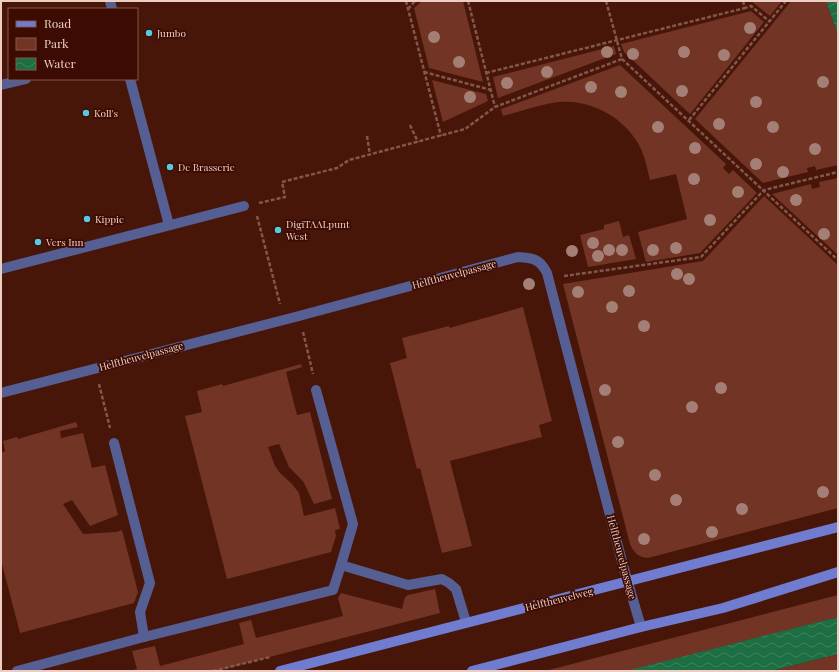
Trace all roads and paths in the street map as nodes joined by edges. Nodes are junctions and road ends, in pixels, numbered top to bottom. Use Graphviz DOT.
graph roads {
  1 [pos="406,1"];
  2 [pos="415,1"];
  3 [pos="468,1"];
  4 [pos="606,1"];
  5 [pos="743,1"];
  6 [pos="786,1"];
  7 [pos="745,8"];
  8 [pos="408,9"];
  9 [pos="769,21"];
  10 [pos="616,40"];
  11 [pos="622,59"];
  12 [pos="424,72"];
  13 [pos="486,73"];
  14 [pos="22,80"];
  15 [pos="130,80"];
  16 [pos="1,85"];
  17 [pos="491,90"];
  18 [pos="495,106"];
  19 [pos="688,120"];
  20 [pos="410,125"];
  21 [pos="367,136"];
  22 [pos="440,136"];
  23 [pos="418,142"];
  24 [pos="370,155"];
  25 [pos="838,172"];
  26 [pos="764,190"];
  27 [pos="249,205"];
  28 [pos="256,212"];
  29 [pos="169,225"];
  30 [pos="838,260"];
  31 [pos="1,269"];
  32 [pos="548,278"];
  33 [pos="299,316"];
  34 [pos="285,320"];
  35 [pos="95,368"];
  36 [pos="316,390"];
  37 [pos="1,392"];
  38 [pos="114,443"];
  39 [pos="838,527"];
  40 [pos="341,565"];
  41 [pos="838,572"];
  42 [pos="628,581"];
  43 [pos="466,622"];
  44 [pos="641,627"];
  45 [pos="144,637"];
  46 [pos="17,671"];
  47 [pos="280,671"];
  48 [pos="472,671"];
  1 -- 8 [label="path"];
  2 -- 8 [label="path"];
  3 -- 13 [label="path"];
  4 -- 10 [label="path"];
  5 -- 7 [label="path"];
  6 -- 9 [label="path"];
  7 -- 9 [label="path"];
  7 -- 10 [label="path"];
  8 -- 12 [label="path"];
  9 -- 19 [label="path"];
  10 -- 11 [label="path"];
  10 -- 13 [label="path"];
  11 -- 18 [label="path"];
  11 -- 19 [label="path"];
  12 -- 17 [label="path"];
  12 -- 22 [label="path"];
  13 -- 17 [label="path"];
  14 -- 16 [label="street"];
  15 -- 29 [label="street"];
  17 -- 18 [label="path"];
  18 -- 22 [label="path"];
  19 -- 26 [label="path"];
  20 -- 23 [label="path"];
  21 -- 24 [label="path"];
  22 -- 23 [label="path"];
  23 -- 24 [label="path"];
  24 -- 27 [label="path"];
  25 -- 26 [label="path"];
  26 -- 30 [label="path"];
  26 -- 32 [label="path"];
  27 -- 29 [label="street"];
  28 -- 34 [label="path"];
  29 -- 31 [label="street"];
  32 -- 33 [label="street, Helftheuvelpassage"];
  32 -- 42 [label="street, Helftheuvelpassage"];
  33 -- 34 [label="street, Helftheuvelpassage"];
  33 -- 36 [label="path"];
  34 -- 35 [label="street, Helftheuvelpassage"];
  35 -- 37 [label="street, Helftheuvelpassage"];
  35 -- 38 [label="path"];
  36 -- 40 [label="street"];
  38 -- 45 [label="street"];
  39 -- 42 [label="main road, Helftheuvelweg"];
  40 -- 43 [label="street"];
  40 -- 45 [label="street"];
  41 -- 44 [label="main road"];
  42 -- 43 [label="main road, Helftheuvelweg"];
  42 -- 44 [label="street, Helftheuvelpassage"];
  43 -- 47 [label="main road, Helftheuvelweg"];
  44 -- 48 [label="main road"];
  45 -- 46 [label="street"];
}
